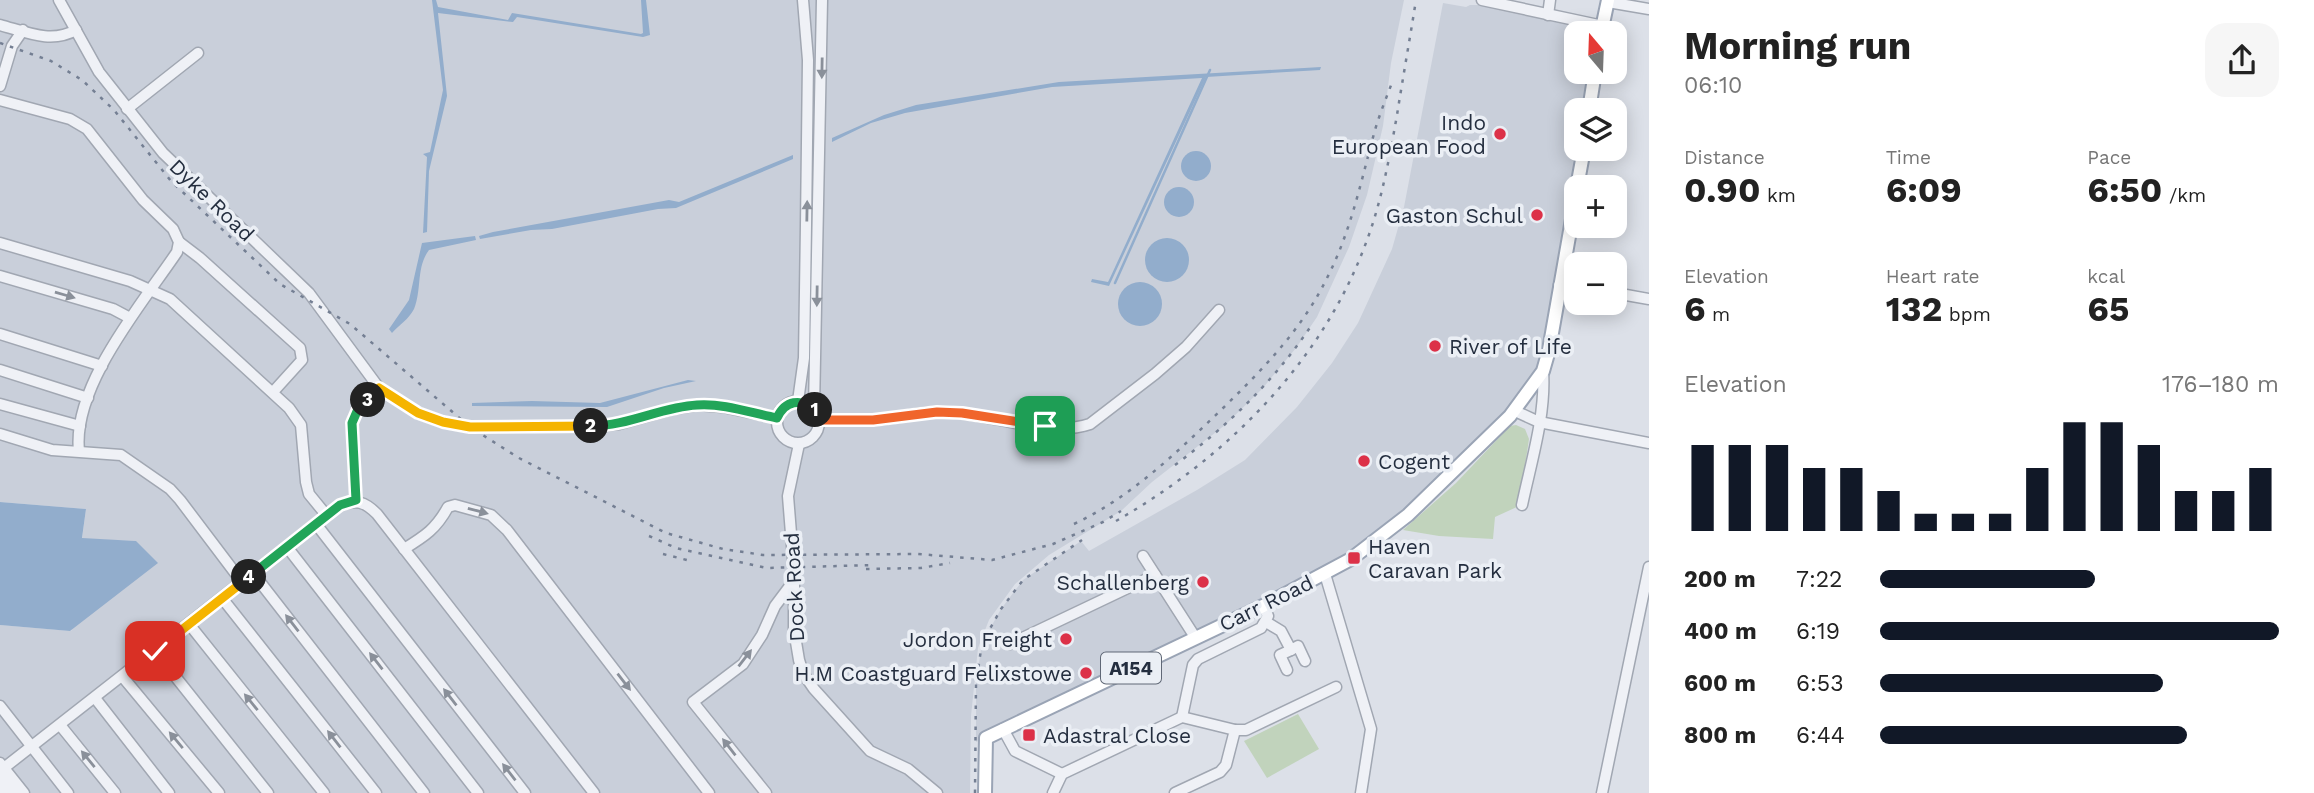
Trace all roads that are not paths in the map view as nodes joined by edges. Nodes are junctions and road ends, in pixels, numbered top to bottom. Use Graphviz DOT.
graph roads {
  1 [pos="59,0"];
  2 [pos="803,0"];
  3 [pos="822,0"];
  4 [pos="1482,0"];
  5 [pos="1550,0"];
  6 [pos="1608,1"];
  7 [pos="1649,9"];
  8 [pos="1548,15"];
  9 [pos="1571,21"];
  10 [pos="1604,21"];
  11 [pos="0,25"];
  12 [pos="23,30"];
  13 [pos="76,30"];
  14 [pos="198,53"];
  15 [pos="0,86"];
  16 [pos="0,100"];
  17 [pos="127,109"];
  18 [pos="1568,238"];
  19 [pos="179,242"];
  20 [pos="0,243"];
  21 [pos="0,276"];
  22 [pos="1559,285"];
  23 [pos="1564,286"];
  24 [pos="150,289"];
  25 [pos="1627,295"];
  26 [pos="1649,299"];
  27 [pos="1219,310"];
  28 [pos="130,318"];
  29 [pos="0,334"];
  30 [pos="102,366"];
  31 [pos="0,370"];
  32 [pos="1543,371"];
  33 [pos="379,388"];
  34 [pos="273,392"];
  35 [pos="88,398"];
  36 [pos="798,401"];
  37 [pos="0,404"];
  38 [pos="814,409"];
  39 [pos="1515,411"];
  40 [pos="777,418"];
  41 [pos="819,420"];
  42 [pos="1539,422"];
  43 [pos="80,426"];
  44 [pos="0,434"];
  45 [pos="1649,443"];
  46 [pos="799,444"];
  47 [pos="79,451"];
  48 [pos="356,500"];
  49 [pos="1522,505"];
  50 [pos="327,516"];
  51 [pos="316,524"];
  52 [pos="287,547"];
  53 [pos="404,549"];
  54 [pos="1143,556"];
  55 [pos="1649,567"];
  56 [pos="254,573"];
  57 [pos="1325,574"];
  58 [pos="1155,575"];
  59 [pos="242,582"];
  60 [pos="794,582"];
  61 [pos="222,598"];
  62 [pos="1263,606"];
  63 [pos="1266,622"];
  64 [pos="189,624"];
  65 [pos="1195,636"];
  66 [pos="1010,644"];
  67 [pos="1291,650"];
  68 [pos="155,651"];
  69 [pos="1305,661"];
  70 [pos="1287,670"];
  71 [pos="122,676"];
  72 [pos="1336,687"];
  73 [pos="95,698"];
  74 [pos="0,706"];
  75 [pos="1182,717"];
  76 [pos="60,725"];
  77 [pos="1003,729"];
  78 [pos="1235,730"];
  79 [pos="33,747"];
  80 [pos="1,769"];
  81 [pos="1062,774"];
  82 [pos="0,787"];
  83 [pos="5,793"];
  84 [pos="14,793"];
  85 [pos="24,793"];
  86 [pos="68,793"];
  87 [pos="115,793"];
  88 [pos="169,793"];
  89 [pos="219,793"];
  90 [pos="268,793"];
  91 [pos="324,793"];
  92 [pos="376,793"];
  93 [pos="424,793"];
  94 [pos="478,793"];
  95 [pos="525,793"];
  96 [pos="594,793"];
  97 [pos="709,793"];
  98 [pos="766,793"];
  99 [pos="937,793"];
  100 [pos="985,793"];
  101 [pos="1053,793"];
  102 [pos="1175,793"];
  103 [pos="1361,793"];
  104 [pos="1602,793"];
  1 -- 13 [label="street, Dyke Road"];
  36 -- 2 [label="street, one-way"];
  3 -- 38 [label="street, one-way"];
  4 -- 8 [label="street"];
  5 -- 8 [label="street"];
  6 -- 7 [label="street"];
  6 -- 10 [label="main road"];
  8 -- 9 [label="street"];
  11 -- 12 [label="street"];
  12 -- 13 [label="street"];
  12 -- 15 [label="street"];
  13 -- 17 [label="street, Dyke Road"];
  14 -- 17 [label="street"];
  16 -- 19 [label="street"];
  17 -- 33 [label="street, Dyke Road"];
  18 -- 22 [label="main road, A154"];
  19 -- 24 [label="street"];
  19 -- 34 [label="street"];
  20 -- 24 [label="street"];
  21 -- 28 [label="street, one-way"];
  22 -- 23 [label="street"];
  22 -- 32 [label="main road, A154"];
  24 -- 28 [label="street"];
  24 -- 34 [label="street"];
  25 -- 26 [label="street"];
  27 -- 41 [label="street"];
  28 -- 30 [label="street"];
  29 -- 30 [label="street"];
  30 -- 35 [label="street"];
  31 -- 35 [label="street"];
  32 -- 39 [label="main road, Carr Road / A154"];
  32 -- 42 [label="street"];
  33 -- 40 [label="street"];
  33 -- 48 [label="street"];
  34 -- 50 [label="street"];
  35 -- 43 [label="street"];
  36 -- 38 [label="street"];
  36 -- 40 [label="street"];
  37 -- 43 [label="street"];
  38 -- 41 [label="street"];
  39 -- 42 [label="street"];
  39 -- 57 [label="main road, Carr Road / A154"];
  40 -- 46 [label="street"];
  41 -- 46 [label="street"];
  42 -- 45 [label="street"];
  42 -- 49 [label="street"];
  43 -- 47 [label="street"];
  44 -- 47 [label="street"];
  46 -- 60 [label="street, Dock Road"];
  47 -- 59 [label="street"];
  48 -- 50 [label="street"];
  48 -- 53 [label="street"];
  50 -- 51 [label="street"];
  51 -- 52 [label="street"];
  95 -- 51 [label="street, one-way"];
  52 -- 56 [label="street"];
  94 -- 52 [label="street, one-way"];
  53 -- 96 [label="street"];
  53 -- 97 [label="street, one-way"];
  54 -- 58 [label="street"];
  55 -- 104 [label="street"];
  56 -- 59 [label="street"];
  93 -- 56 [label="street, one-way"];
  57 -- 62 [label="main road, Carr Road / A154"];
  57 -- 103 [label="street"];
  58 -- 65 [label="street"];
  58 -- 66 [label="street"];
  59 -- 61 [label="street"];
  98 -- 60 [label="street, one-way"];
  60 -- 99 [label="street, Dock Road"];
  61 -- 64 [label="street"];
  92 -- 61 [label="street, one-way"];
  62 -- 63 [label="street"];
  62 -- 65 [label="main road, Carr Road / A154"];
  63 -- 67 [label="street"];
  63 -- 75 [label="street"];
  64 -- 68 [label="street"];
  91 -- 64 [label="street, one-way"];
  65 -- 77 [label="main road, Carr Road / A154"];
  67 -- 69 [label="street"];
  67 -- 70 [label="street"];
  68 -- 71 [label="street"];
  68 -- 90 [label="street"];
  71 -- 73 [label="street"];
  89 -- 71 [label="street, one-way"];
  72 -- 78 [label="street"];
  73 -- 76 [label="street"];
  73 -- 88 [label="street"];
  74 -- 79 [label="street"];
  75 -- 78 [label="street"];
  75 -- 81 [label="street"];
  76 -- 79 [label="street"];
  87 -- 76 [label="street, one-way"];
  77 -- 81 [label="street"];
  77 -- 100 [label="main road, Carr Road / A154"];
  78 -- 102 [label="street"];
  79 -- 80 [label="street"];
  79 -- 86 [label="street"];
  80 -- 84 [label="street"];
  80 -- 85 [label="street"];
  81 -- 101 [label="street"];
  82 -- 83 [label="street"];
}
